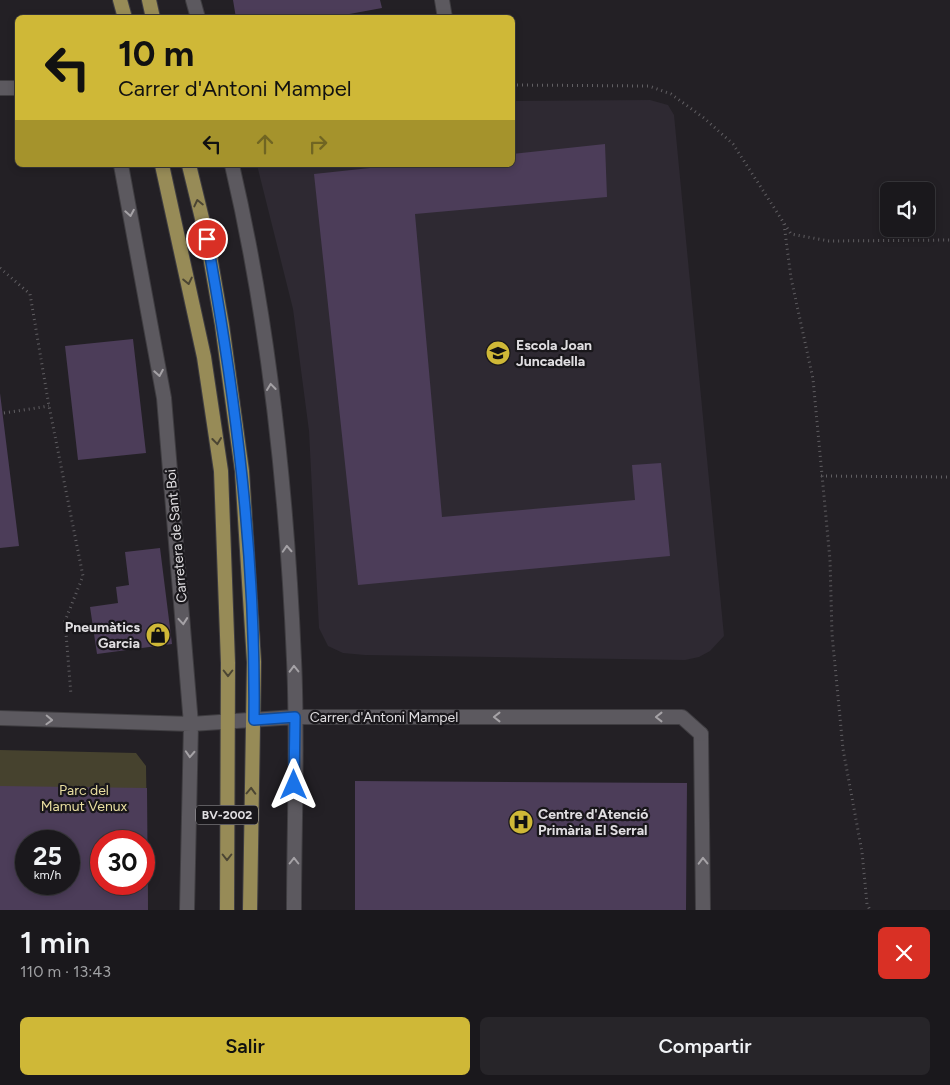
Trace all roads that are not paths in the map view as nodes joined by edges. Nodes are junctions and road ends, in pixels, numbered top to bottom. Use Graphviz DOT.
graph roads {
  1 [pos="120,0"];
  2 [pos="149,0"];
  3 [pos="193,0"];
  4 [pos="442,0"];
  5 [pos="124,15"];
  6 [pos="153,15"];
  7 [pos="197,15"];
  8 [pos="445,15"];
  9 [pos="0,88"];
  10 [pos="15,88"];
  11 [pos="121,167"];
  12 [pos="162,167"];
  13 [pos="189,167"];
  14 [pos="232,167"];
  15 [pos="295,717"];
  16 [pos="0,718"];
  17 [pos="254,720"];
  18 [pos="228,721"];
  19 [pos="192,724"];
  20 [pos="187,910"];
  21 [pos="227,910"];
  22 [pos="250,910"];
  23 [pos="294,910"];
  24 [pos="703,910"];
  1 -- 5 [label="main road"];
  2 -- 6 [label="main road"];
  3 -- 7 [label="street"];
  4 -- 8 [label="street"];
  9 -- 10 [label="street"];
  11 -- 19 [label="street, Carretera de Sant Boi, one-way"];
  12 -- 18 [label="main road, BV-2002, one-way"];
  17 -- 13 [label="main road, BV-2002, one-way"];
  15 -- 14 [label="street, one-way"];
  15 -- 17 [label="street, Carrer d'Antoni Mampel"];
  23 -- 15 [label="street, one-way"];
  24 -- 15 [label="street, Carrer d'Antoni Mampel, one-way"];
  16 -- 19 [label="street, Carrer d'Antoni Mampel, one-way"];
  17 -- 18 [label="street, Carrer d'Antoni Mampel"];
  22 -- 17 [label="main road, BV-2002, one-way"];
  18 -- 19 [label="street, Carrer d'Antoni Mampel"];
  18 -- 21 [label="main road, BV-2002, one-way"];
  19 -- 20 [label="street, Carretera de Sant Boi, one-way"];
}
